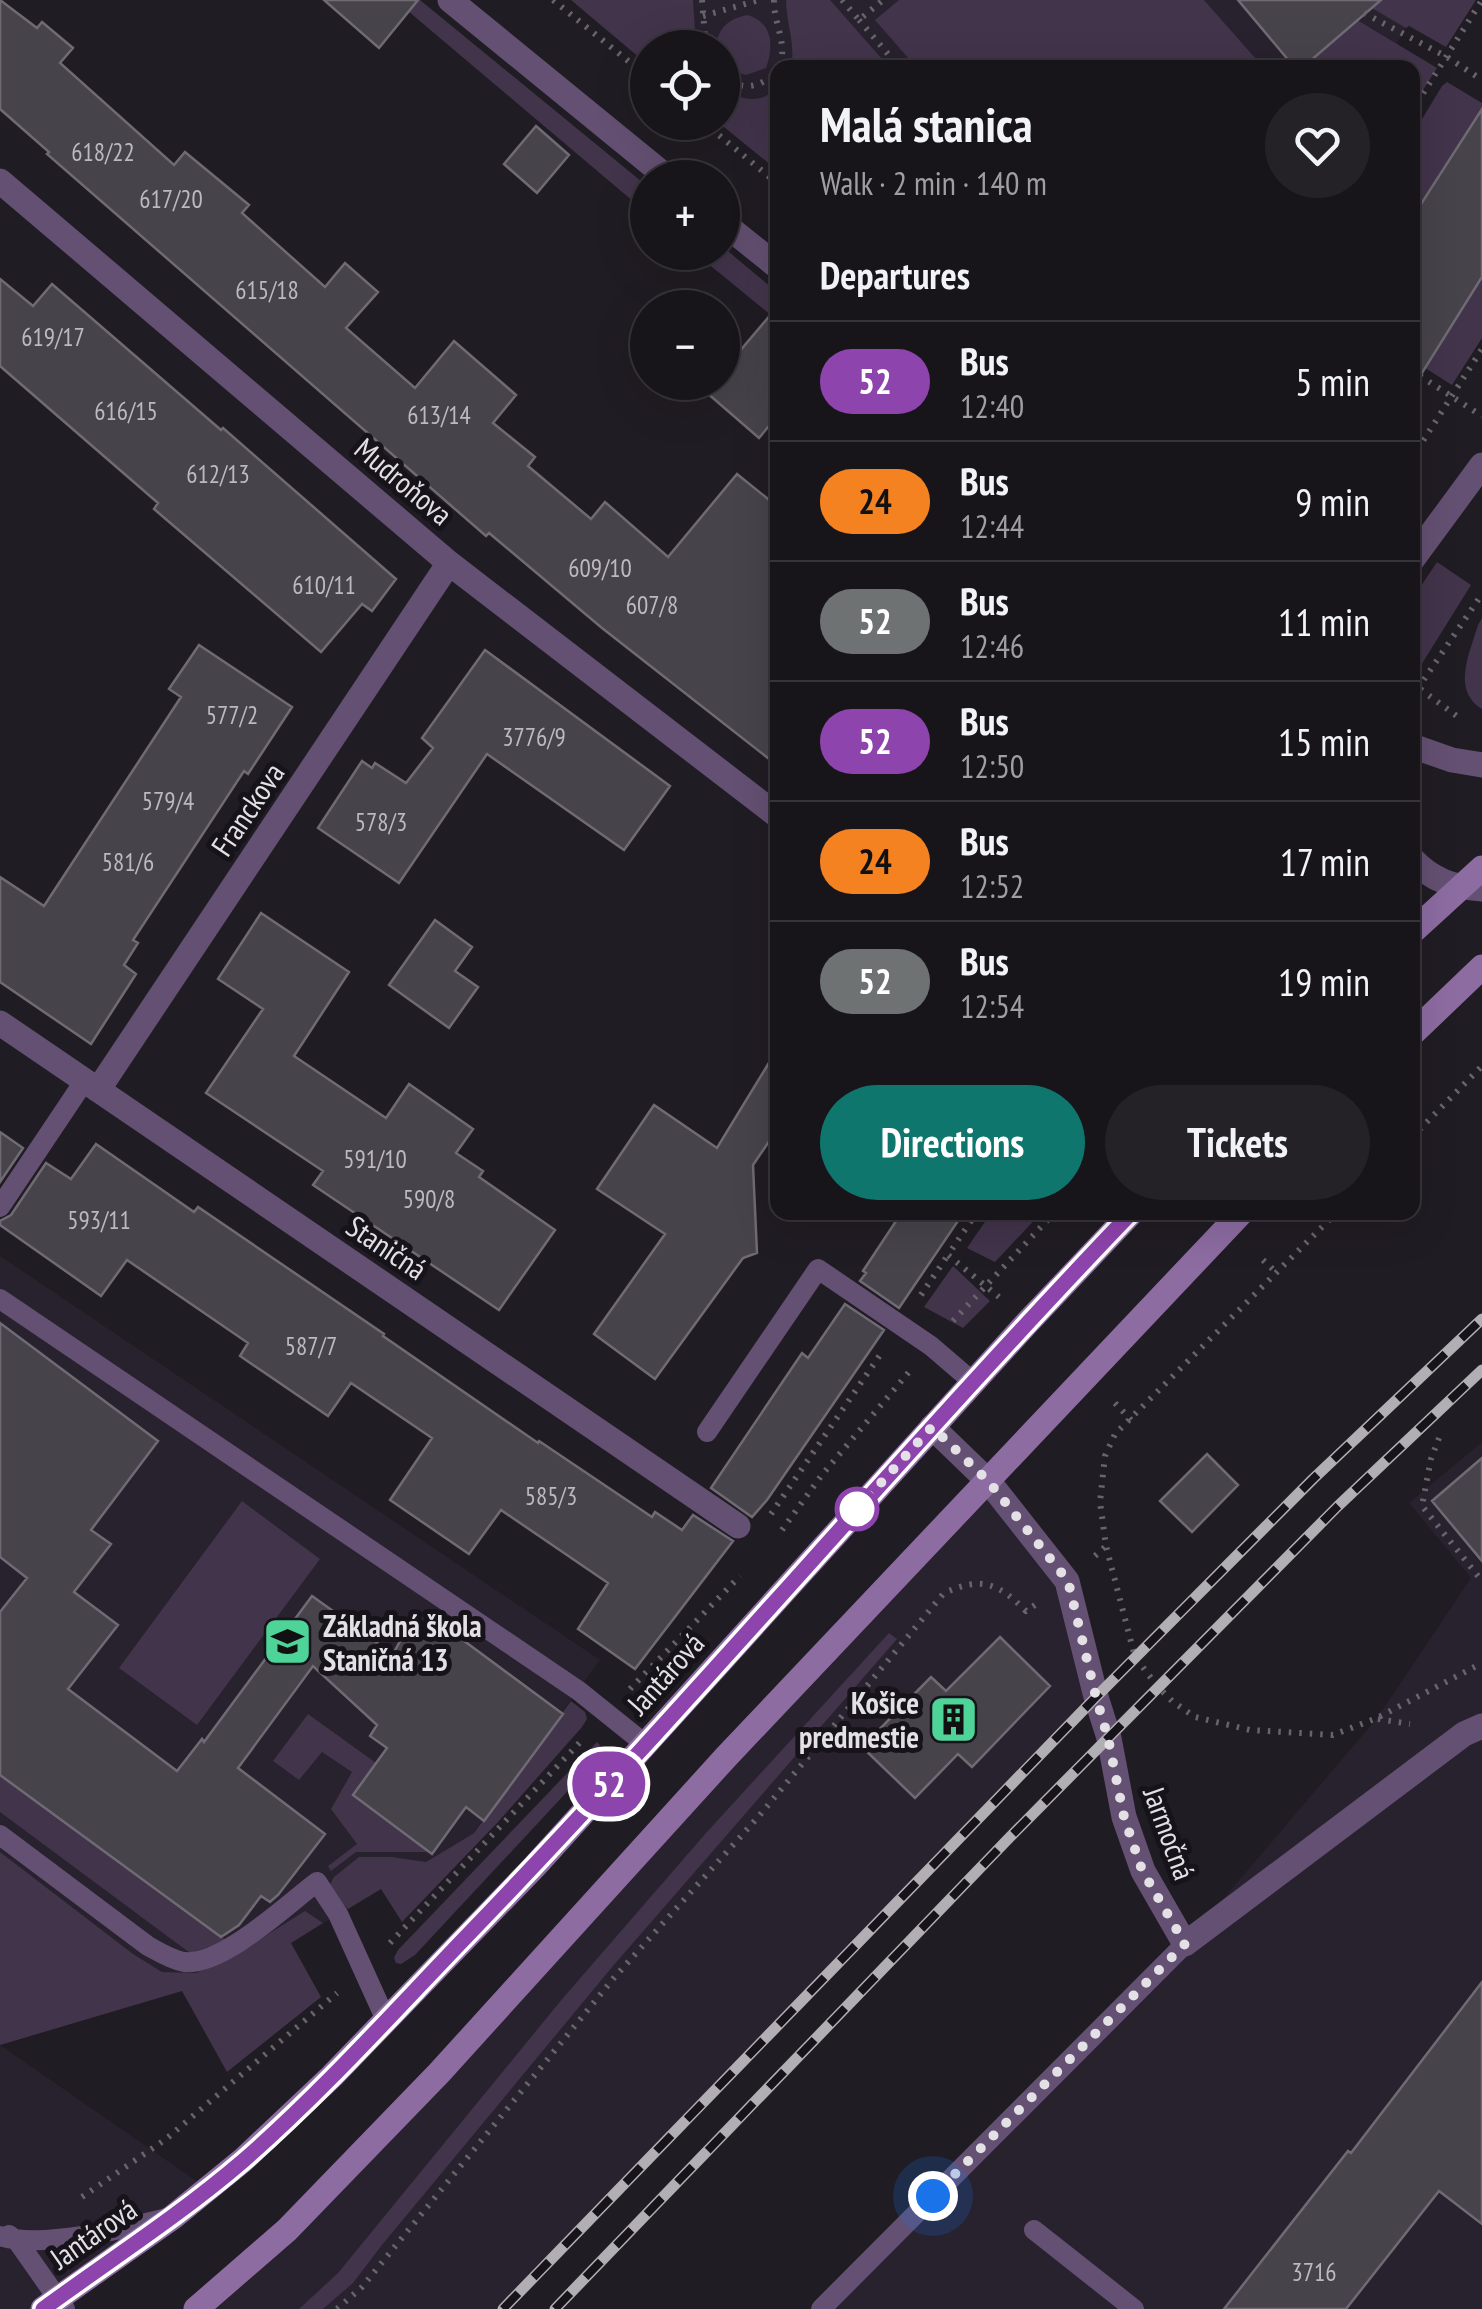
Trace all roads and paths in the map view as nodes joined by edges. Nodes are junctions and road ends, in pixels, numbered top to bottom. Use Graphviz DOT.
graph roads {
  1 [pos="450,0"];
  2 [pos="553,0"];
  3 [pos="702,0"];
  4 [pos="759,0"];
  5 [pos="774,0"];
  6 [pos="842,0"];
  7 [pos="883,0"];
  8 [pos="1482,0"];
  9 [pos="1364,13"];
  10 [pos="703,16"];
  11 [pos="858,20"];
  12 [pos="704,30"];
  13 [pos="1447,56"];
  14 [pos="782,60"];
  15 [pos="893,60"];
  16 [pos="630,62"];
  17 [pos="770,76"];
  18 [pos="1482,80"];
  19 [pos="740,86"];
  20 [pos="1420,99"];
  21 [pos="725,140"];
  22 [pos="646,160"];
  23 [pos="770,177"];
  24 [pos="0,180"];
  25 [pos="740,236"];
  26 [pos="770,261"];
  27 [pos="1482,349"];
  28 [pos="1420,376"];
  29 [pos="1452,396"];
  30 [pos="1482,416"];
  31 [pos="1420,446"];
  32 [pos="1482,465"];
  33 [pos="1420,549"];
  34 [pos="449,563"];
  35 [pos="1482,594"];
  36 [pos="1420,680"];
  37 [pos="1420,689"];
  38 [pos="1459,718"];
  39 [pos="1420,749"];
  40 [pos="1452,760"];
  41 [pos="1482,765"];
  42 [pos="1482,779"];
  43 [pos="770,810"];
  44 [pos="1420,866"];
  45 [pos="1482,868"];
  46 [pos="1471,888"];
  47 [pos="1420,926"];
  48 [pos="1482,967"];
  49 [pos="0,1024"];
  50 [pos="1420,1026"];
  51 [pos="1482,1066"];
  52 [pos="92,1085"];
  53 [pos="1420,1128"];
  54 [pos="0,1207"];
  55 [pos="1046,1220"];
  56 [pos="1125,1220"];
  57 [pos="1235,1220"];
  58 [pos="1329,1220"];
  59 [pos="948,1255"];
  60 [pos="1263,1260"];
  61 [pos="1276,1273"];
  62 [pos="0,1299"];
  63 [pos="900,1325"];
  64 [pos="932,1346"];
  65 [pos="973,1382"];
  66 [pos="932,1427"];
  67 [pos="707,1432"];
  68 [pos="1439,1438"];
  69 [pos="989,1482"];
  70 [pos="768,1518"];
  71 [pos="738,1526"];
  72 [pos="775,1538"];
  73 [pos="1106,1546"];
  74 [pos="741,1574"];
  75 [pos="1068,1581"];
  76 [pos="1482,1581"];
  77 [pos="1482,1663"];
  78 [pos="608,1712"];
  79 [pos="1482,1726"];
  80 [pos="645,1744"];
  81 [pos="0,1835"];
  82 [pos="1185,1944"];
  83 [pos="364,1970"];
  84 [pos="386,2020"];
  85 [pos="78,2200"];
  86 [pos="174,2217"];
  87 [pos="1034,2230"];
  88 [pos="6,2236"];
  89 [pos="55,2305"];
  90 [pos="196,2309"];
  91 [pos="338,2309"];
  92 [pos="820,2309"];
  93 [pos="1134,2309"];
  1 -- 22 [label="street"];
  2 -- 16 [label="path"];
  3 -- 10 [label="path"];
  4 -- 10 [label="path"];
  5 -- 14 [label="path"];
  6 -- 11 [label="path"];
  7 -- 11 [label="path"];
  8 -- 13 [label="path"];
  9 -- 13 [label="path"];
  10 -- 12 [label="path"];
  11 -- 15 [label="path"];
  13 -- 18 [label="path"];
  13 -- 20 [label="path"];
  17 -- 19 [label="path"];
  21 -- 23 [label="path"];
  24 -- 34 [label="street, Mudroňova"];
  25 -- 26 [label="street"];
  27 -- 29 [label="path"];
  28 -- 29 [label="path"];
  29 -- 30 [label="path"];
  29 -- 31 [label="path"];
  32 -- 33 [label="street"];
  34 -- 43 [label="street, Mudroňova"];
  34 -- 52 [label="street, Franckova"];
  35 -- 36 [label="path"];
  37 -- 38 [label="path"];
  39 -- 40 [label="street"];
  40 -- 41 [label="street"];
  40 -- 42 [label="street"];
  44 -- 46 [label="street"];
  45 -- 46 [label="street"];
  46 -- 47 [label="street"];
  48 -- 50 [label="street"];
  49 -- 52 [label="street, Staničná"];
  51 -- 53 [label="path"];
  52 -- 54 [label="lane"];
  52 -- 71 [label="street, Staničná"];
  55 -- 64 [label="path"];
  56 -- 65 [label="street, Jantárová"];
  57 -- 69 [label="street"];
  58 -- 61 [label="path"];
  59 -- 63 [label="path"];
  60 -- 61 [label="path"];
  61 -- 73 [label="path"];
  62 -- 78 [label="lane"];
  63 -- 64 [label="lane"];
  63 -- 67 [label="lane"];
  63 -- 70 [label="path"];
  64 -- 65 [label="lane"];
  64 -- 72 [label="path"];
  65 -- 66 [label="street, Jantárová"];
  66 -- 69 [label="street, Jarmočná"];
  66 -- 80 [label="street, Jantárová"];
  68 -- 76 [label="path"];
  69 -- 75 [label="street, Jarmočná"];
  69 -- 90 [label="street"];
  73 -- 75 [label="path"];
  73 -- 77 [label="path"];
  74 -- 78 [label="path"];
  75 -- 82 [label="street, Jarmočná"];
  75 -- 91 [label="path"];
  78 -- 80 [label="lane"];
  78 -- 83 [label="path"];
  79 -- 82 [label="street"];
  80 -- 84 [label="street, Jantárová"];
  81 -- 83 [label="lane"];
  82 -- 92 [label="lane"];
  83 -- 84 [label="lane"];
  83 -- 85 [label="path"];
  84 -- 86 [label="street, Jantárová"];
  86 -- 88 [label="lane"];
  86 -- 89 [label="street, Jantárová"];
  87 -- 93 [label="lane"];
  88 -- 89 [label="lane"];
}
